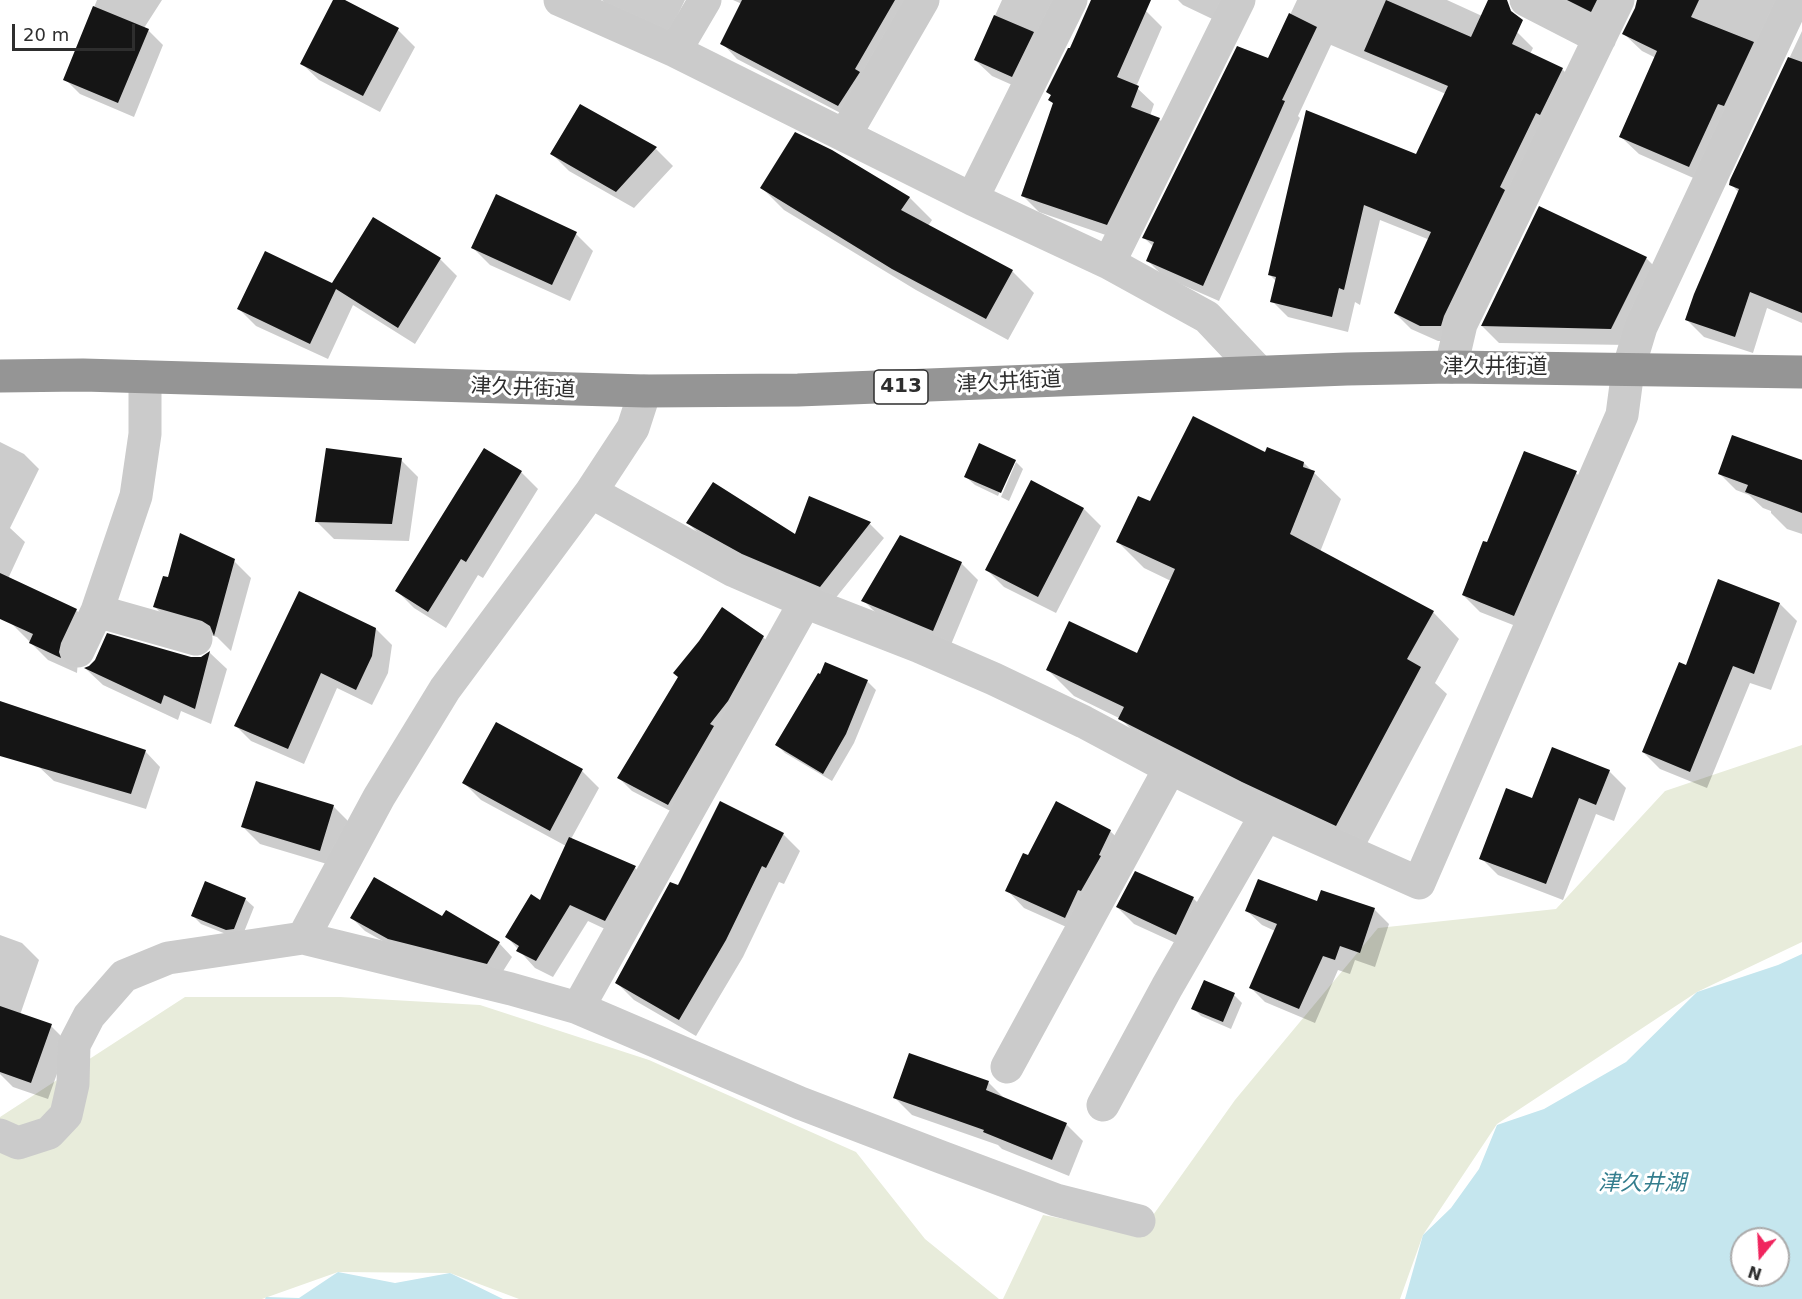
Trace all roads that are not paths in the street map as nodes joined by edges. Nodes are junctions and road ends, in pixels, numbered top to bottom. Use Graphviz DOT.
graph roads {
  1 [pos="560,0"];
  2 [pos="705,0"];
  3 [pos="923,0"];
  4 [pos="1071,0"];
  5 [pos="1239,0"];
  6 [pos="1526,0"];
  7 [pos="1618,0"];
  8 [pos="1794,0"];
  9 [pos="1600,38"];
  10 [pos="675,51"];
  11 [pos="845,135"];
  12 [pos="972,199"];
  13 [pos="1108,263"];
  14 [pos="1451,368"];
  15 [pos="1628,370"];
  16 [pos="1258,371"];
  17 [pos="1802,372"];
  18 [pos="0,375"];
  19 [pos="145,376"];
  20 [pos="645,392"];
  21 [pos="591,492"];
  22 [pos="804,602"];
  23 [pos="97,611"];
  24 [pos="196,639"];
  25 [pos="78,651"];
  26 [pos="1170,768"];
  27 [pos="1266,814"];
  28 [pos="303,938"];
  29 [pos="578,1008"];
  30 [pos="1007,1067"];
  31 [pos="1103,1105"];
  32 [pos="0,1135"];
  33 [pos="1139,1221"];
  1 -- 10 [label="street"];
  2 -- 10 [label="street"];
  3 -- 11 [label="street"];
  4 -- 12 [label="street"];
  5 -- 13 [label="street"];
  6 -- 9 [label="street"];
  7 -- 9 [label="street"];
  8 -- 15 [label="street"];
  9 -- 14 [label="street"];
  10 -- 11 [label="street"];
  11 -- 12 [label="street"];
  12 -- 13 [label="street"];
  13 -- 16 [label="street"];
  14 -- 15 [label="highway, 津久井街道 / 413"];
  14 -- 16 [label="highway, 津久井街道 / 413"];
  15 -- 17 [label="highway, 津久井街道 / 413"];
  15 -- 27 [label="street"];
  16 -- 20 [label="highway, 津久井街道 / 413"];
  18 -- 19 [label="highway, 津久井街道 / 413"];
  19 -- 20 [label="highway, 津久井街道 / 413"];
  19 -- 23 [label="street"];
  20 -- 21 [label="street"];
  21 -- 22 [label="street"];
  21 -- 28 [label="street"];
  22 -- 26 [label="street"];
  22 -- 29 [label="street"];
  23 -- 24 [label="street"];
  23 -- 25 [label="street"];
  26 -- 27 [label="street"];
  26 -- 30 [label="street"];
  27 -- 31 [label="street"];
  28 -- 29 [label="street"];
  28 -- 32 [label="street"];
  29 -- 33 [label="street"];
}
